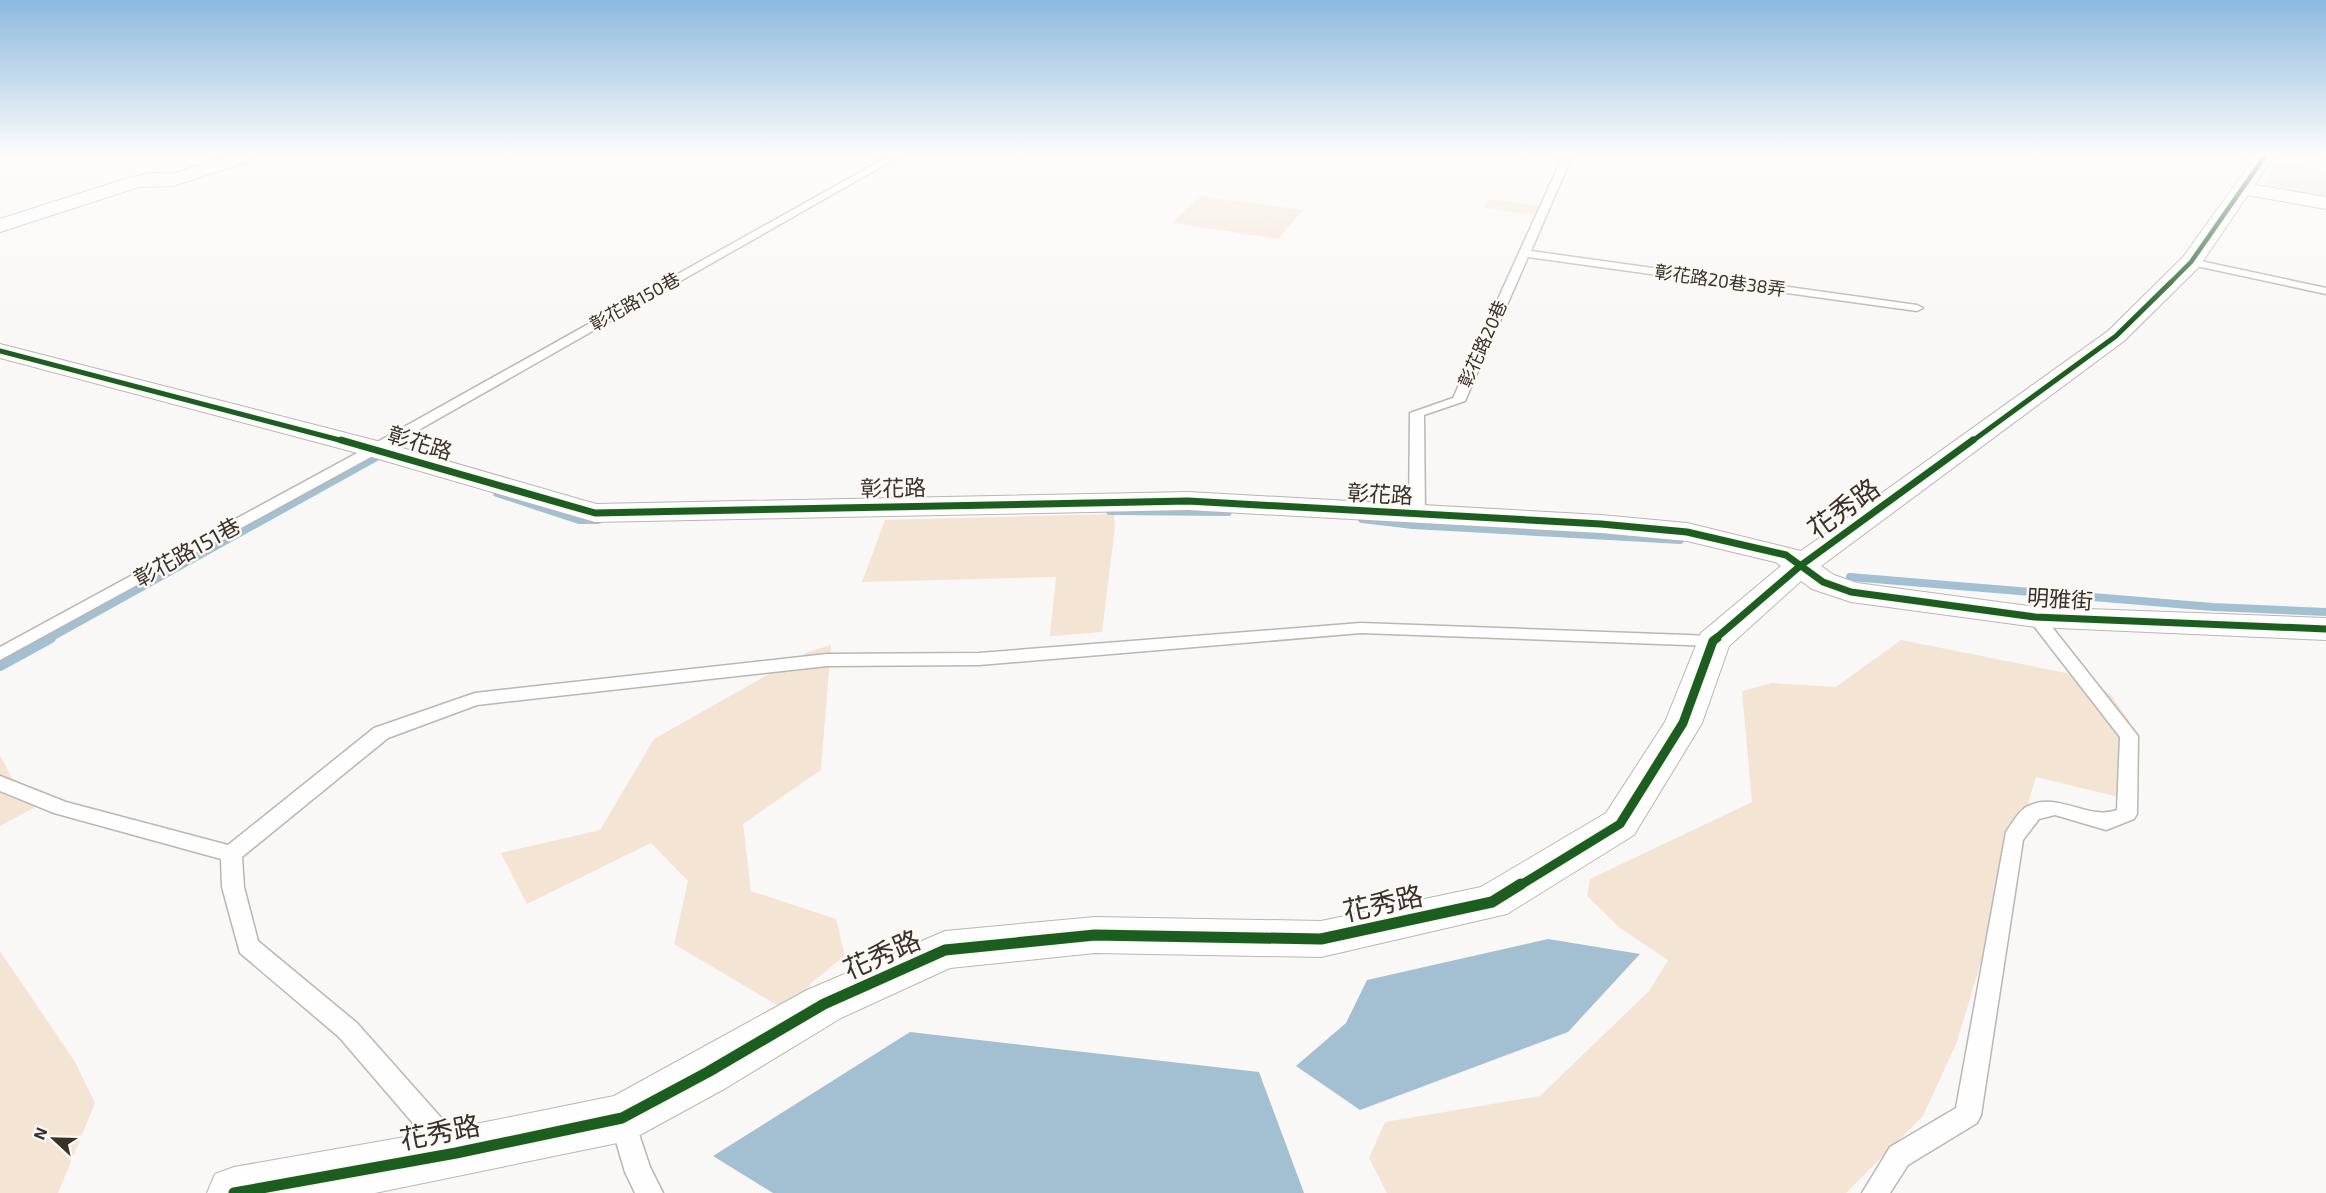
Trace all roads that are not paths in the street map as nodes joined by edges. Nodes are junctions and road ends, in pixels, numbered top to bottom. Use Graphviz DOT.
graph roads {
  1 [pos="44,212"];
  2 [pos="797,212"];
  3 [pos="1543,212"];
  4 [pos="2227,212"];
  5 [pos="0,226"];
  6 [pos="1524,254"];
  7 [pos="2191,262"];
  8 [pos="2326,291"];
  9 [pos="1917,308"];
  10 [pos="0,351"];
  11 [pos="375,448"];
  12 [pos="1417,515"];
  13 [pos="1800,566"];
  14 [pos="2035,617"];
  15 [pos="2326,629"];
  16 [pos="1713,641"];
  17 [pos="0,654"];
  18 [pos="0,783"];
  19 [pos="231,854"];
  20 [pos="622,1118"];
  21 [pos="456,1153"];
  22 [pos="234,1193"];
  23 [pos="650,1193"];
  24 [pos="1875,1193"];
  1 -- 5 [label="street"];
  2 -- 11 [label="lane, 彰花路150巷"];
  3 -- 6 [label="lane, 彰花路20巷"];
  4 -- 7 [label="street, 花秀路"];
  6 -- 9 [label="lane, 彰花路20巷38弄"];
  6 -- 12 [label="lane, 彰花路20巷"];
  7 -- 8 [label="lane"];
  7 -- 13 [label="street, 花秀路"];
  10 -- 11 [label="street, 彰花路"];
  11 -- 12 [label="street, 彰花路"];
  11 -- 17 [label="lane, 彰花路151巷"];
  12 -- 13 [label="street, 彰花路"];
  13 -- 14 [label="street, 明雅街"];
  13 -- 16 [label="street, 花秀路"];
  14 -- 15 [label="street, 明雅街"];
  14 -- 24 [label="lane"];
  16 -- 19 [label="lane"];
  16 -- 20 [label="street, 花秀路"];
  18 -- 19 [label="lane"];
  19 -- 21 [label="lane"];
  20 -- 21 [label="street, 花秀路"];
  20 -- 23 [label="lane"];
  21 -- 22 [label="street, 花秀路"];
}
